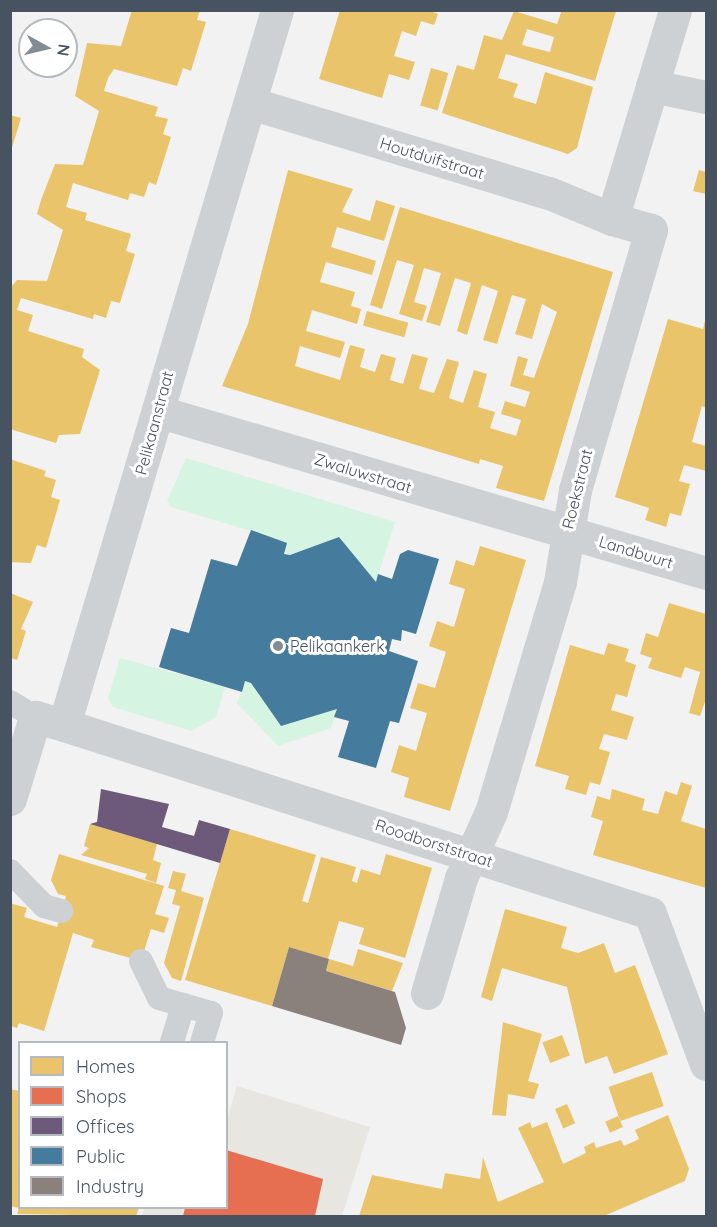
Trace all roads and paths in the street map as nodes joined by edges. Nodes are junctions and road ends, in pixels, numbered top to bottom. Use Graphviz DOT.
graph roads {
  1 [pos="278,10"];
  2 [pos="675,10"];
  3 [pos="652,86"];
  4 [pos="706,98"];
  5 [pos="250,103"];
  6 [pos="612,219"];
  7 [pos="160,412"];
  8 [pos="566,533"];
  9 [pos="706,573"];
  10 [pos="36,715"];
  11 [pos="10,799"];
  12 [pos="471,853"];
  13 [pos="10,871"];
  14 [pos="61,911"];
  15 [pos="141,961"];
  16 [pos="427,993"];
  17 [pos="183,1005"];
  18 [pos="172,1041"];
  19 [pos="202,1041"];
  20 [pos="706,1064"];
  1 -- 5 [label="street, Pelikaanstraat"];
  2 -- 3 [label="street"];
  3 -- 4 [label="street"];
  3 -- 6 [label="street"];
  5 -- 6 [label="street, Houtduifstraat"];
  5 -- 7 [label="street, Pelikaanstraat"];
  6 -- 8 [label="street, Roekstraat"];
  7 -- 8 [label="street, Zwaluwstraat"];
  7 -- 10 [label="street, Pelikaanstraat"];
  8 -- 9 [label="street, Landbuurt"];
  8 -- 12 [label="street, Roekstraat"];
  10 -- 11 [label="street, Pelikaanstraat"];
  10 -- 12 [label="street, Roodborststraat"];
  12 -- 16 [label="street, Roekstraat"];
  12 -- 20 [label="street, Roodborststraat"];
  13 -- 14 [label="lane"];
  15 -- 17 [label="lane"];
  17 -- 18 [label="lane"];
  17 -- 19 [label="lane"];
}
